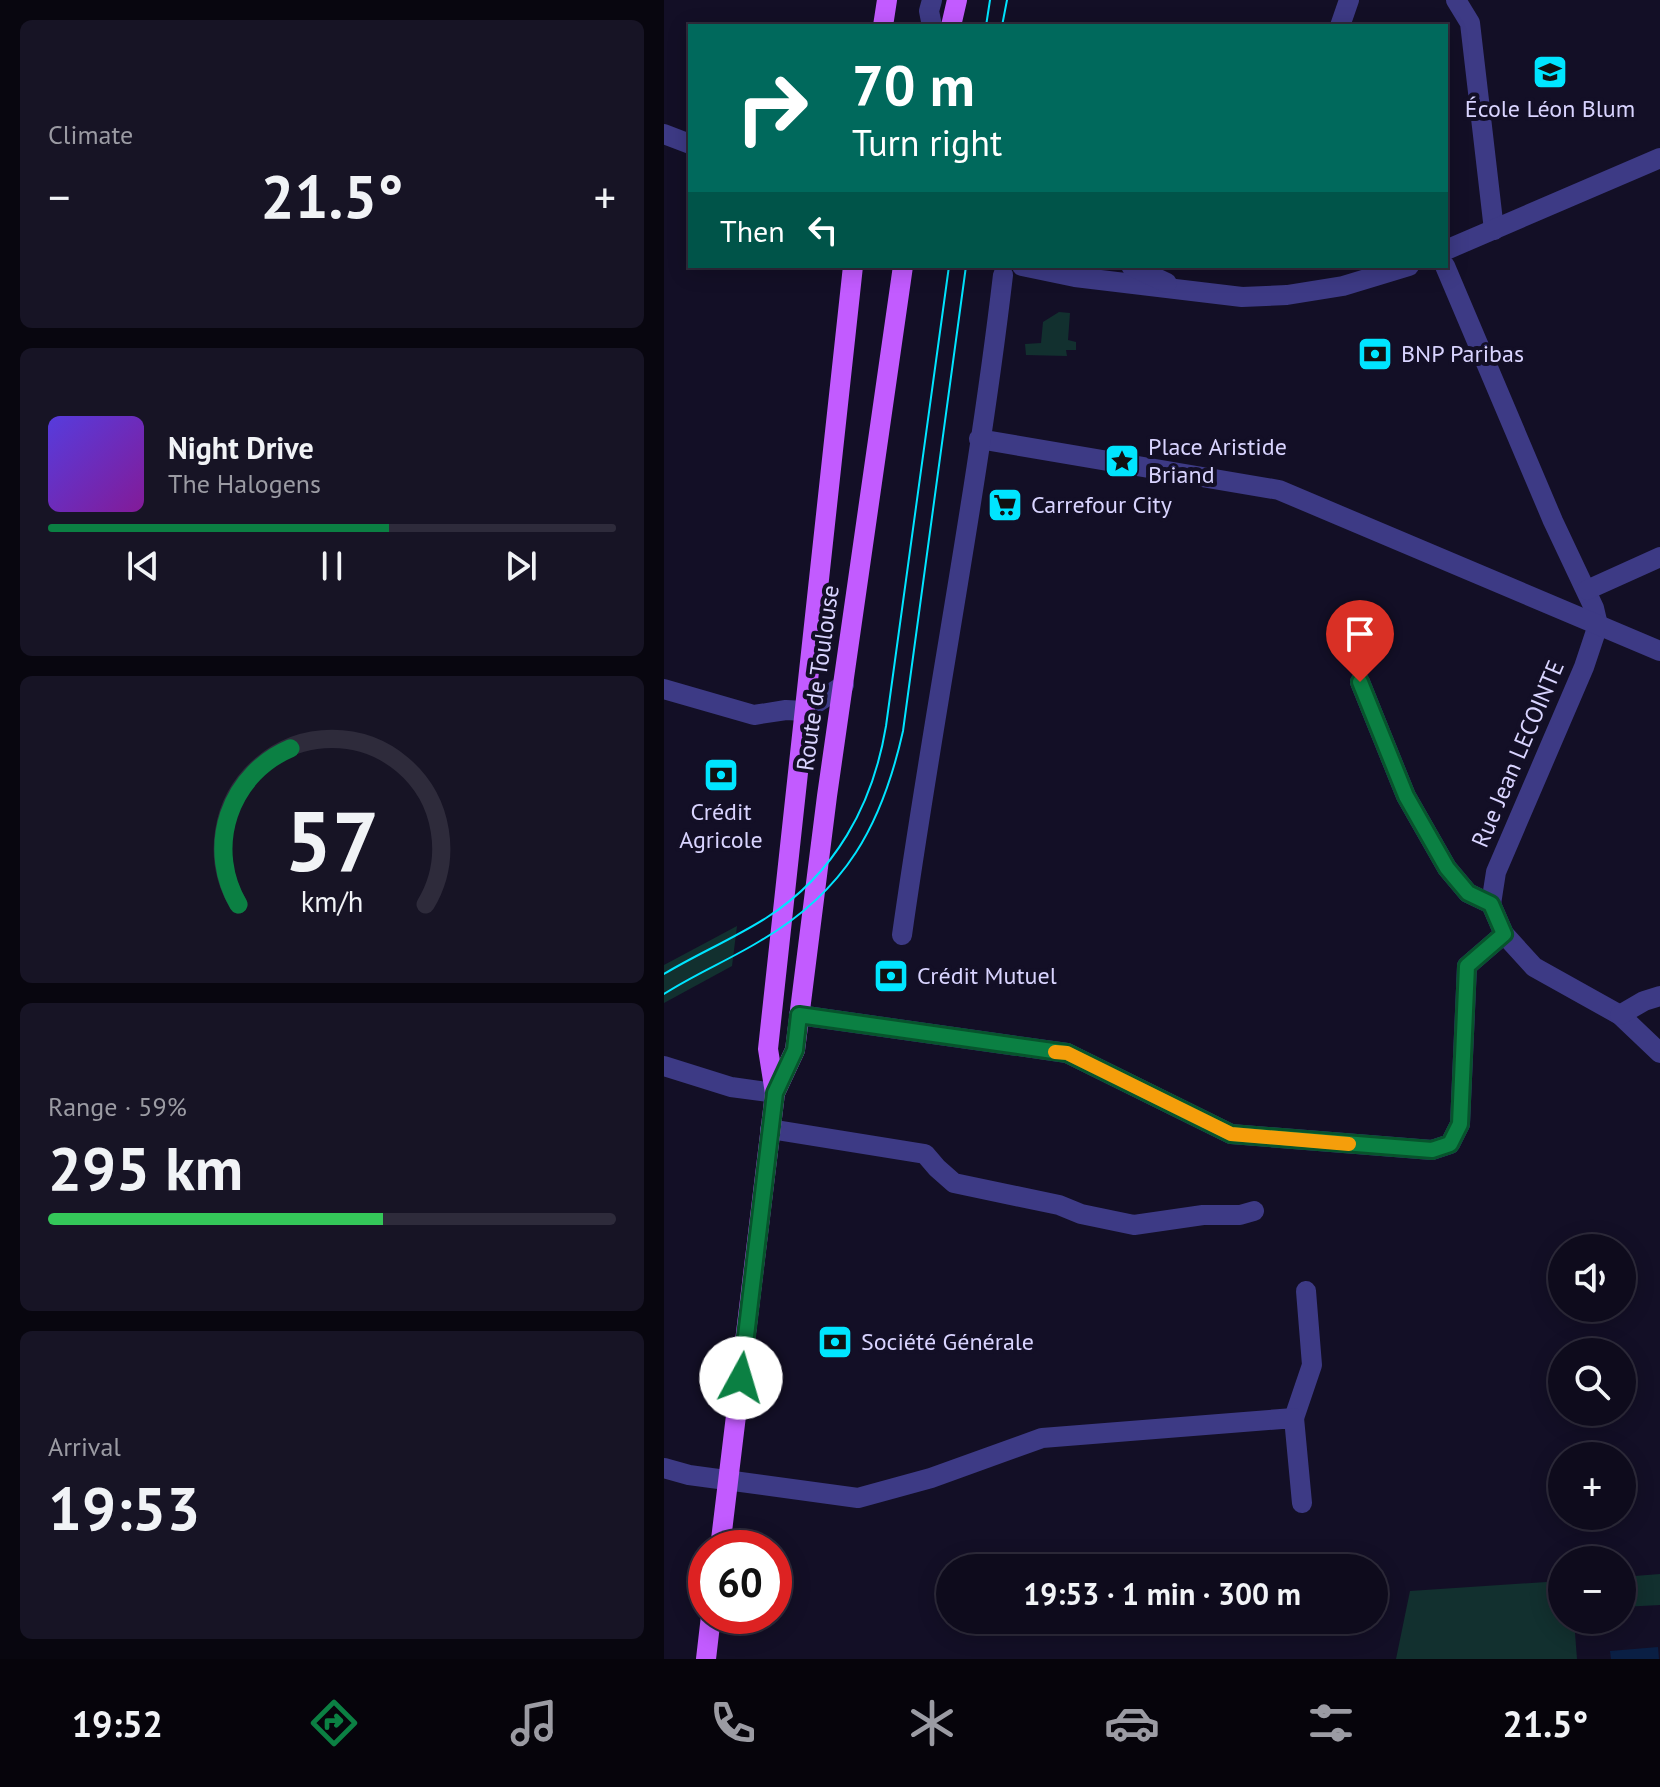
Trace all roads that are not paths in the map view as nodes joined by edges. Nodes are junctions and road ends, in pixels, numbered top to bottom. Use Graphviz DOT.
graph roads {
  1 [pos="887,0"];
  2 [pos="932,0"];
  3 [pos="957,0"];
  4 [pos="1349,0"];
  5 [pos="1456,0"];
  6 [pos="883,24"];
  7 [pos="932,24"];
  8 [pos="951,24"];
  9 [pos="1341,24"];
  10 [pos="664,134"];
  11 [pos="688,143"];
  12 [pos="1660,158"];
  13 [pos="1494,230"];
  14 [pos="1448,249"];
  15 [pos="853,268"];
  16 [pos="903,268"];
  17 [pos="1032,268"];
  18 [pos="1135,268"];
  19 [pos="1402,268"];
  20 [pos="1446,268"];
  21 [pos="1003,275"];
  22 [pos="1181,290"];
  23 [pos="979,439"];
  24 [pos="1660,557"];
  25 [pos="1587,590"];
  26 [pos="1598,625"];
  27 [pos="1660,651"];
  28 [pos="1360,682"];
  29 [pos="844,685"];
  30 [pos="664,689"];
  31 [pos="804,711"];
  32 [pos="1491,904"];
  33 [pos="1504,934"];
  34 [pos="902,935"];
  35 [pos="1660,996"];
  36 [pos="799,1015"];
  37 [pos="1620,1015"];
  38 [pos="1660,1053"];
  39 [pos="664,1066"];
  40 [pos="775,1093"];
  41 [pos="770,1129"];
  42 [pos="1254,1211"];
  43 [pos="1306,1291"];
  44 [pos="1294,1418"];
  45 [pos="664,1468"];
  46 [pos="728,1481"];
  47 [pos="1302,1503"];
  48 [pos="722,1530"];
  49 [pos="709,1634"];
  50 [pos="706,1659"];
  1 -- 6 [label="main road"];
  2 -- 7 [label="street"];
  3 -- 8 [label="main road"];
  4 -- 9 [label="street"];
  5 -- 13 [label="street"];
  10 -- 11 [label="street"];
  12 -- 13 [label="street"];
  13 -- 14 [label="street"];
  15 -- 31 [label="main road, Route de Toulouse"];
  16 -- 29 [label="main road, Route de Toulouse"];
  17 -- 22 [label="street"];
  18 -- 22 [label="street"];
  19 -- 22 [label="street"];
  20 -- 25 [label="street"];
  21 -- 23 [label="street"];
  23 -- 26 [label="street"];
  23 -- 34 [label="street"];
  24 -- 25 [label="street"];
  25 -- 26 [label="street"];
  26 -- 27 [label="street"];
  26 -- 32 [label="street, Rue Jean LECOINTE"];
  28 -- 32 [label="street, Rue Jean LECOINTE"];
  29 -- 31 [label="street"];
  29 -- 36 [label="main road, Route de Toulouse"];
  30 -- 31 [label="street"];
  31 -- 40 [label="main road, Route de Toulouse"];
  32 -- 33 [label="street"];
  33 -- 36 [label="street"];
  33 -- 37 [label="street"];
  35 -- 37 [label="street"];
  36 -- 40 [label="main road, Route de Toulouse"];
  37 -- 38 [label="street"];
  39 -- 40 [label="street"];
  40 -- 41 [label="main road, Route de Toulouse"];
  41 -- 42 [label="street"];
  41 -- 46 [label="main road, Route de Toulouse"];
  43 -- 44 [label="street"];
  44 -- 46 [label="street"];
  44 -- 47 [label="street"];
  45 -- 46 [label="street"];
  46 -- 48 [label="main road, Route de Toulouse"];
  49 -- 50 [label="main road"];
}
